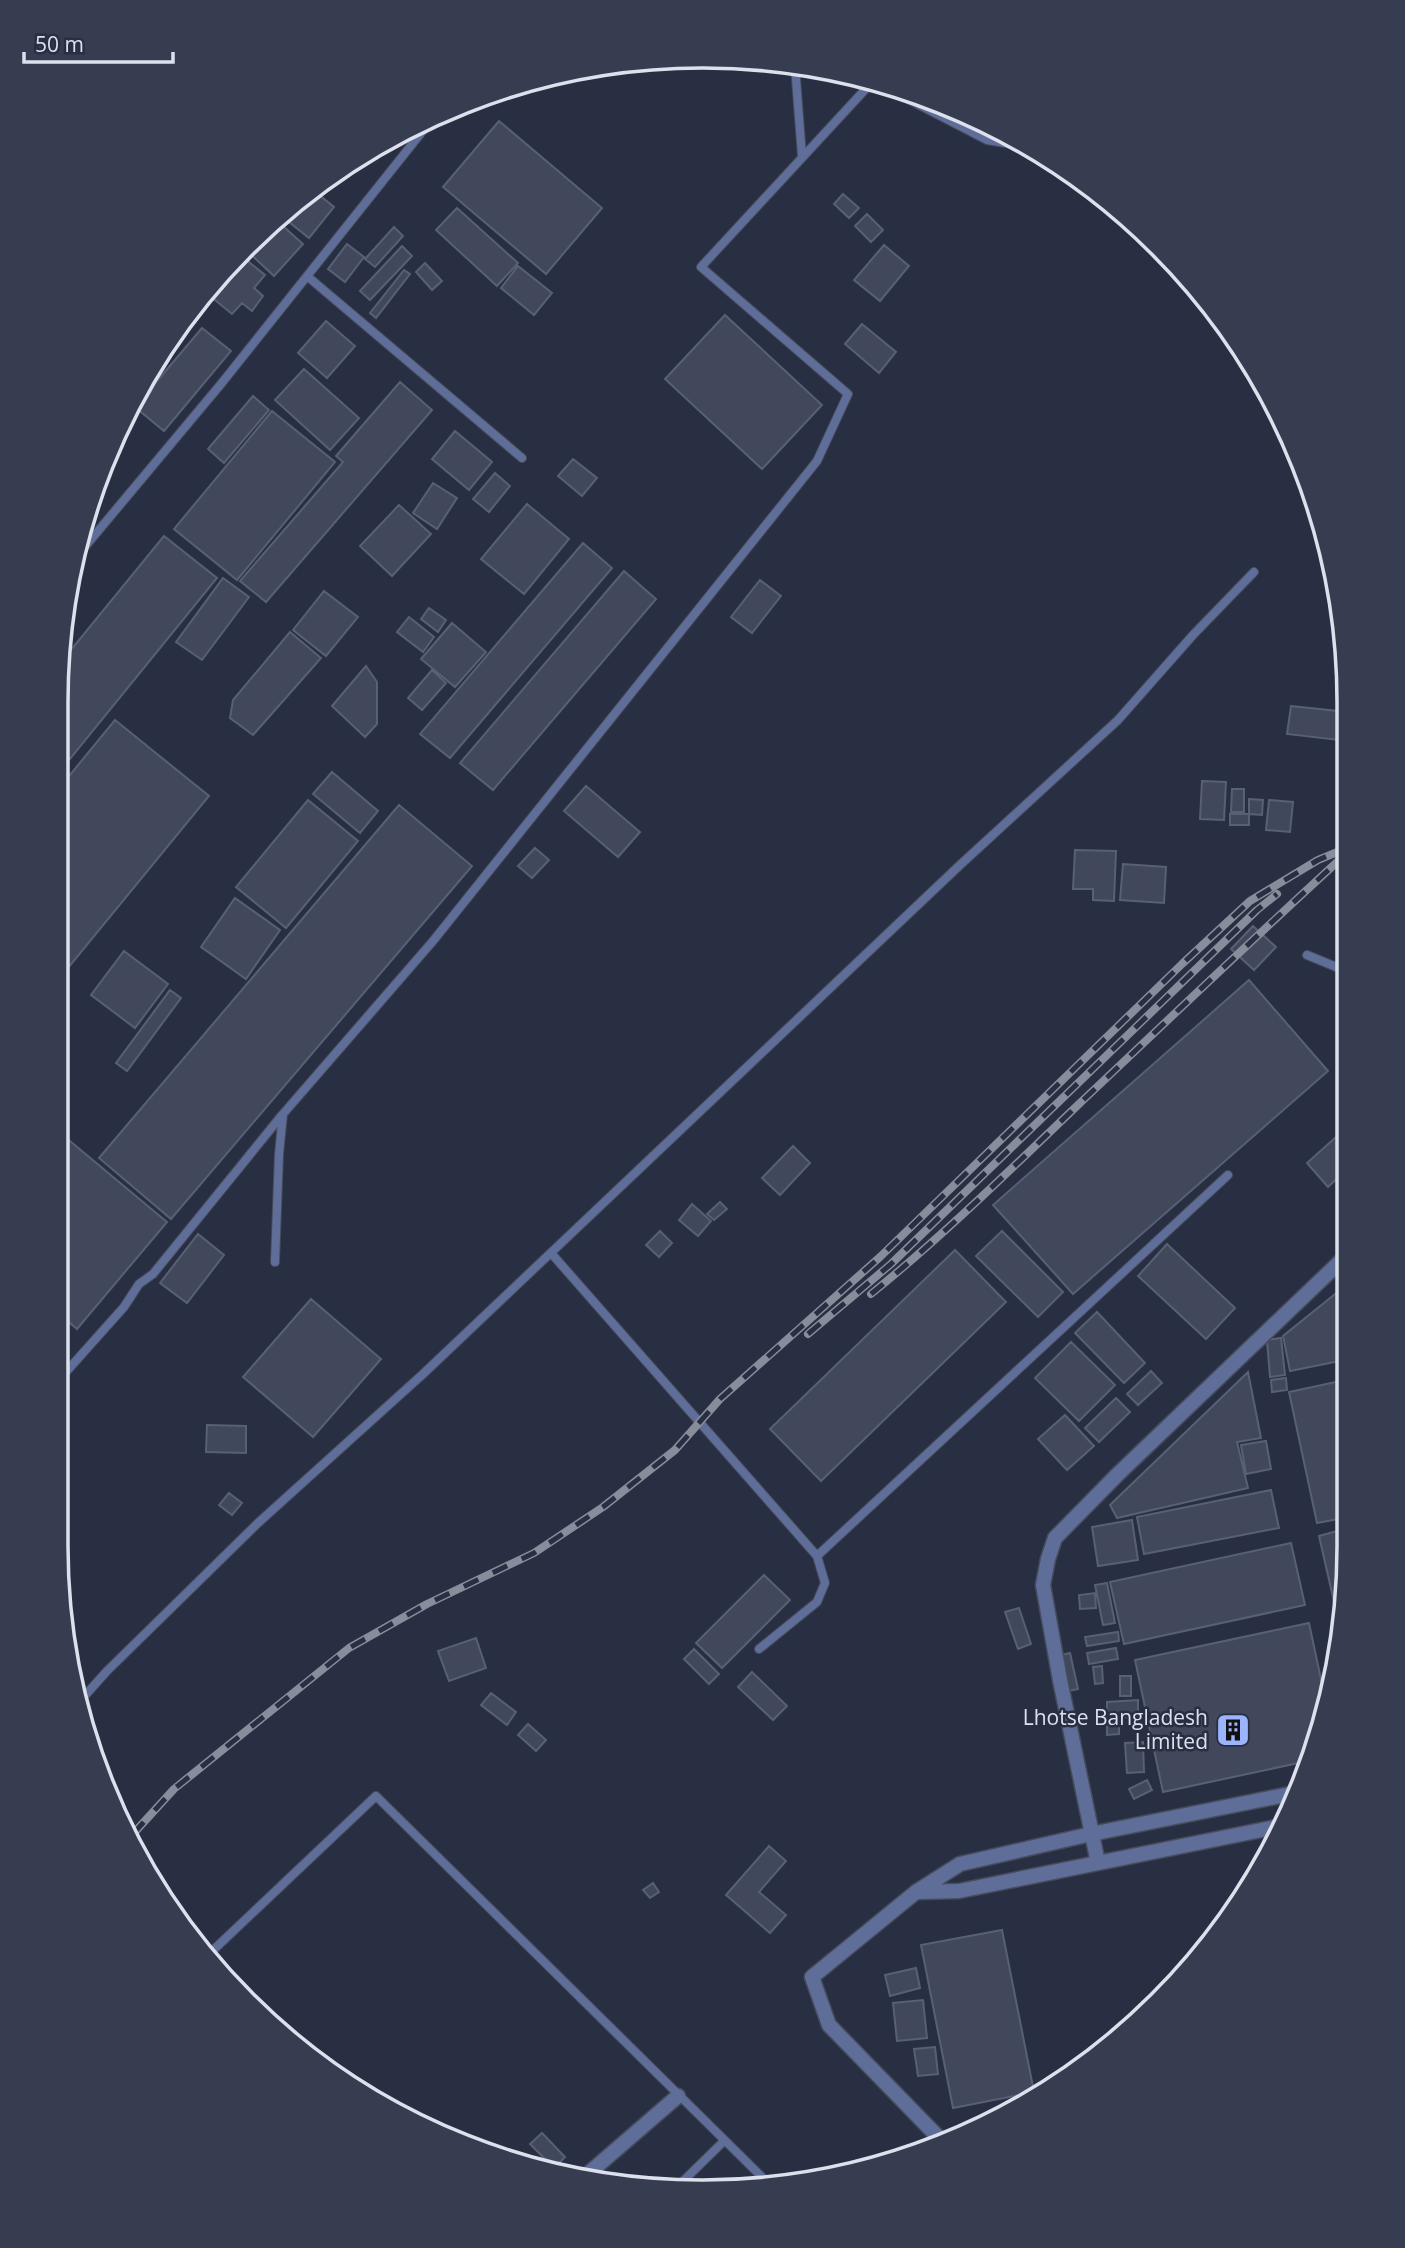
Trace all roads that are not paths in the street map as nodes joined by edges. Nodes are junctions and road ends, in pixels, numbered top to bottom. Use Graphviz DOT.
graph roads {
  1 [pos="797,76"];
  2 [pos="865,90"];
  3 [pos="935,113"];
  4 [pos="419,136"];
  5 [pos="999,142"];
  6 [pos="802,156"];
  7 [pos="307,276"];
  8 [pos="522,458"];
  9 [pos="89,542"];
  10 [pos="1254,572"];
  11 [pos="1307,955"];
  12 [pos="1337,967"];
  13 [pos="283,1114"];
  14 [pos="1228,1175"];
  15 [pos="551,1253"];
  16 [pos="275,1262"];
  17 [pos="1337,1265"];
  18 [pos="68,1370"];
  19 [pos="817,1556"];
  20 [pos="759,1649"];
  21 [pos="86,1694"];
  22 [pos="1285,1794"];
  23 [pos="1270,1828"];
  24 [pos="1091,1834"];
  25 [pos="1098,1863"];
  26 [pos="916,1892"];
  27 [pos="213,1949"];
  28 [pos="678,2096"];
  29 [pos="936,2134"];
  30 [pos="724,2141"];
  31 [pos="592,2170"];
  32 [pos="761,2176"];
  33 [pos="685,2179"];
  1 -- 6 [label="lane"];
  2 -- 6 [label="lane"];
  3 -- 5 [label="lane"];
  4 -- 7 [label="lane"];
  6 -- 13 [label="lane"];
  7 -- 8 [label="lane"];
  7 -- 9 [label="lane"];
  10 -- 15 [label="lane"];
  11 -- 12 [label="lane"];
  13 -- 16 [label="lane"];
  13 -- 18 [label="lane"];
  14 -- 19 [label="lane"];
  15 -- 19 [label="lane"];
  15 -- 21 [label="lane"];
  17 -- 24 [label="street"];
  19 -- 20 [label="lane"];
  22 -- 24 [label="street"];
  23 -- 25 [label="street"];
  24 -- 25 [label="street"];
  24 -- 26 [label="street"];
  25 -- 26 [label="street"];
  26 -- 29 [label="street"];
  27 -- 28 [label="lane"];
  28 -- 30 [label="lane"];
  28 -- 31 [label="street"];
  30 -- 32 [label="lane"];
  30 -- 33 [label="lane"];
}
